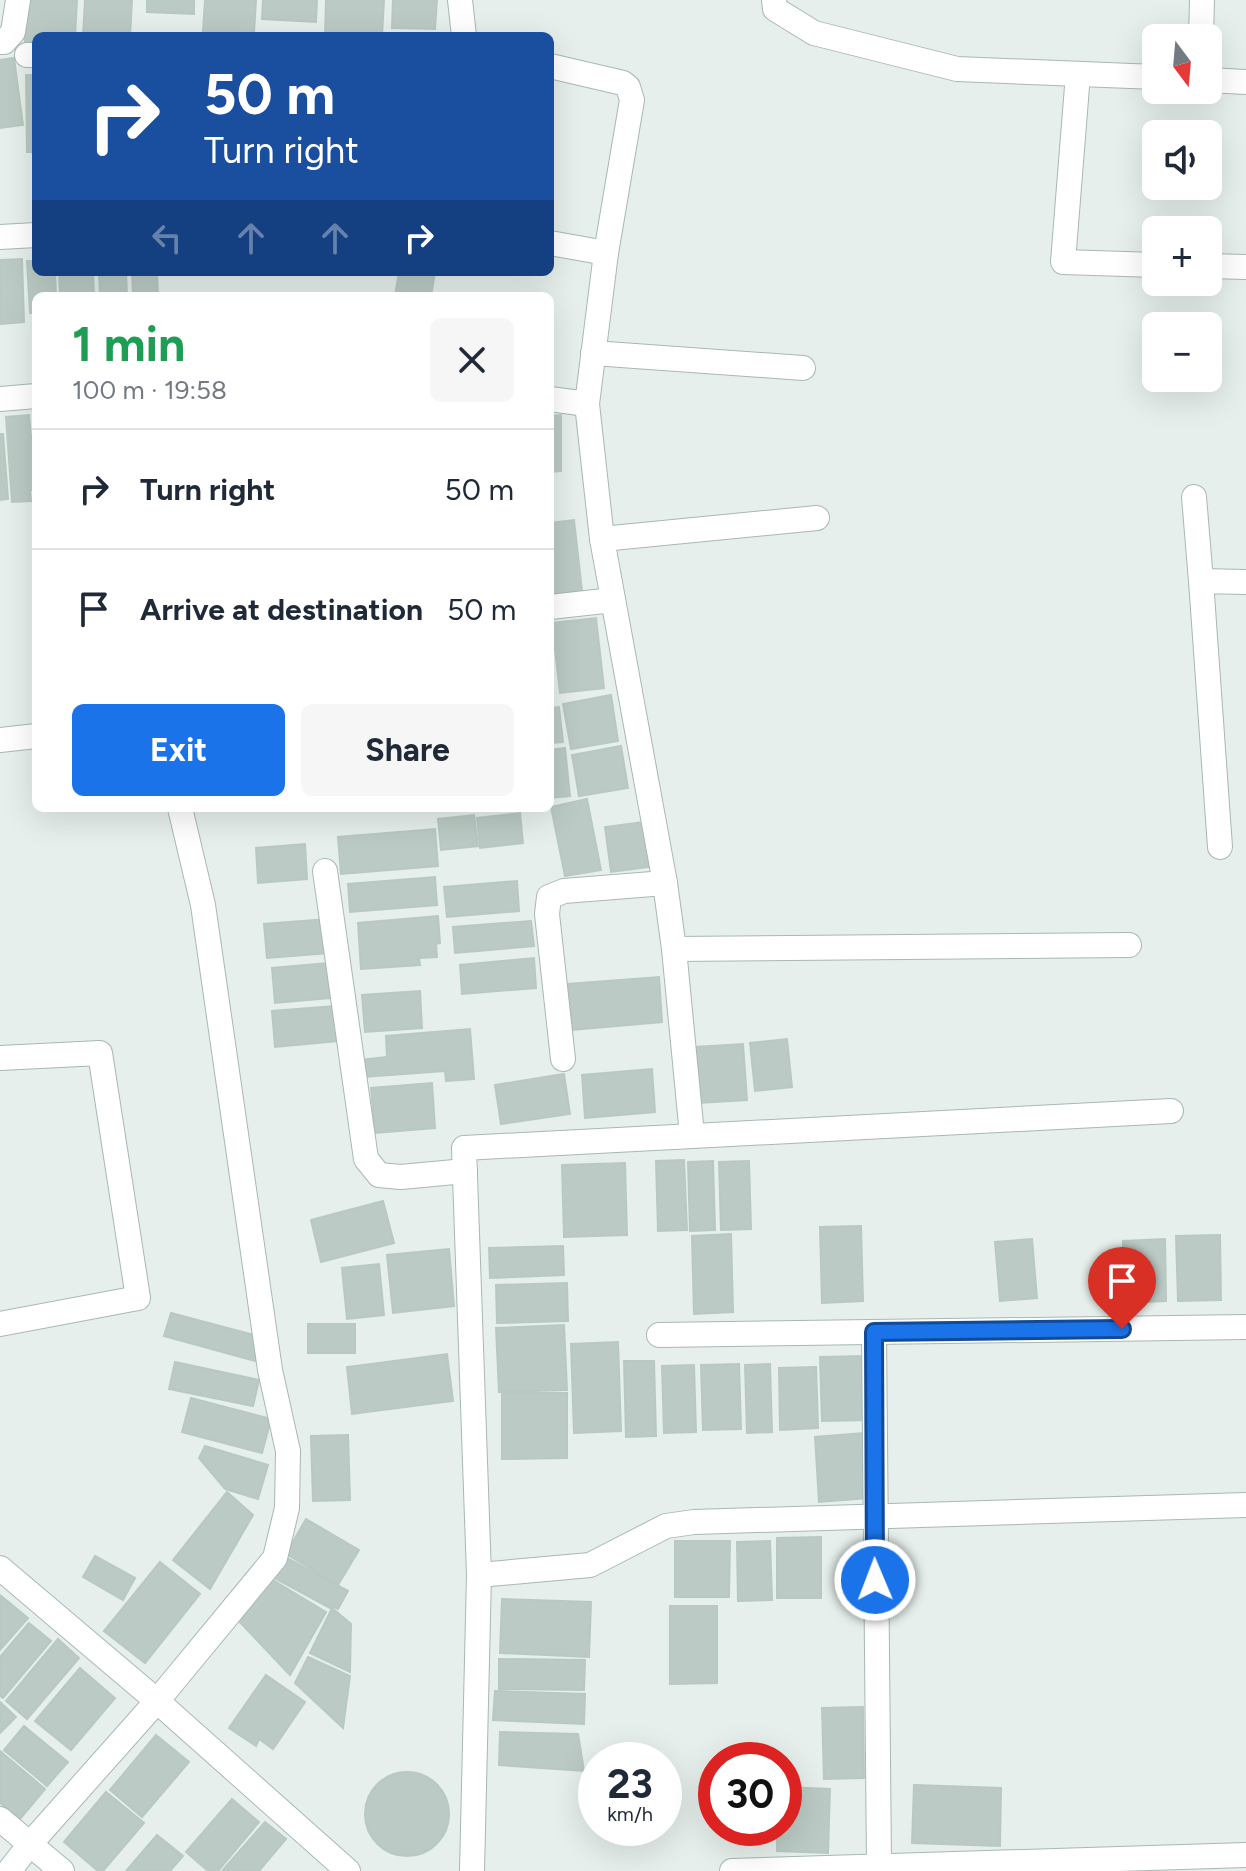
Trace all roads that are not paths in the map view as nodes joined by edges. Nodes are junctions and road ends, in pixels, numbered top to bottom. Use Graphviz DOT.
graph roads {
  1 [pos="18,0"];
  2 [pos="460,0"];
  3 [pos="774,0"];
  4 [pos="1202,0"];
  5 [pos="1201,24"];
  6 [pos="464,32"];
  7 [pos="0,42"];
  8 [pos="554,67"];
  9 [pos="1078,74"];
  10 [pos="1142,76"];
  11 [pos="1222,81"];
  12 [pos="1246,82"];
  13 [pos="32,235"];
  14 [pos="0,237"];
  15 [pos="554,244"];
  16 [pos="606,253"];
  17 [pos="1142,265"];
  18 [pos="1222,266"];
  19 [pos="1246,267"];
  20 [pos="593,353"];
  21 [pos="803,368"];
  22 [pos="32,396"];
  23 [pos="0,399"];
  24 [pos="554,400"];
  25 [pos="587,404"];
  26 [pos="1194,497"];
  27 [pos="817,518"];
  28 [pos="602,539"];
  29 [pos="1201,581"];
  30 [pos="1246,582"];
  31 [pos="613,600"];
  32 [pos="554,607"];
  33 [pos="32,736"];
  34 [pos="0,740"];
  35 [pos="181,812"];
  36 [pos="1220,847"];
  37 [pos="325,871"];
  38 [pos="665,883"];
  39 [pos="1129,945"];
  40 [pos="674,949"];
  41 [pos="0,1058"];
  42 [pos="563,1059"];
  43 [pos="1171,1111"];
  44 [pos="692,1135"];
  45 [pos="465,1171"];
  46 [pos="0,1324"];
  47 [pos="1246,1327"];
  48 [pos="874,1332"];
  49 [pos="659,1335"];
  50 [pos="1246,1505"];
  51 [pos="875,1516"];
  52 [pos="0,1568"];
  53 [pos="479,1575"];
  54 [pos="157,1701"];
  55 [pos="0,1819"];
  56 [pos="30,1844"];
  57 [pos="1246,1855"];
  58 [pos="1159,1864"];
  59 [pos="879,1866"];
  60 [pos="9,1871"];
  61 [pos="62,1871"];
  62 [pos="348,1871"];
  63 [pos="472,1871"];
  64 [pos="732,1871"];
  1 -- 7 [label="street"];
  2 -- 6 [label="street"];
  3 -- 9 [label="street"];
  4 -- 5 [label="street"];
  8 -- 16 [label="street"];
  9 -- 10 [label="street"];
  9 -- 17 [label="street"];
  11 -- 12 [label="street"];
  13 -- 14 [label="street"];
  15 -- 16 [label="street"];
  16 -- 20 [label="street"];
  18 -- 19 [label="street"];
  20 -- 21 [label="street"];
  20 -- 25 [label="street"];
  22 -- 23 [label="street"];
  24 -- 25 [label="street"];
  25 -- 28 [label="street"];
  26 -- 29 [label="street"];
  27 -- 28 [label="street"];
  28 -- 31 [label="street"];
  29 -- 30 [label="street"];
  29 -- 36 [label="street"];
  31 -- 32 [label="street"];
  31 -- 38 [label="street"];
  33 -- 34 [label="street"];
  35 -- 54 [label="street"];
  37 -- 45 [label="street"];
  38 -- 40 [label="street"];
  38 -- 42 [label="street"];
  39 -- 40 [label="street"];
  40 -- 44 [label="street"];
  41 -- 46 [label="street"];
  43 -- 44 [label="street"];
  44 -- 45 [label="street"];
  45 -- 53 [label="street"];
  47 -- 48 [label="street"];
  48 -- 49 [label="street"];
  48 -- 51 [label="street"];
  50 -- 51 [label="street"];
  51 -- 53 [label="street"];
  51 -- 59 [label="street"];
  52 -- 54 [label="street"];
  53 -- 63 [label="street"];
  54 -- 56 [label="street"];
  54 -- 62 [label="street"];
  55 -- 56 [label="street"];
  56 -- 60 [label="street"];
  56 -- 61 [label="street"];
  57 -- 58 [label="street"];
  58 -- 59 [label="street"];
  59 -- 64 [label="street"];
}
